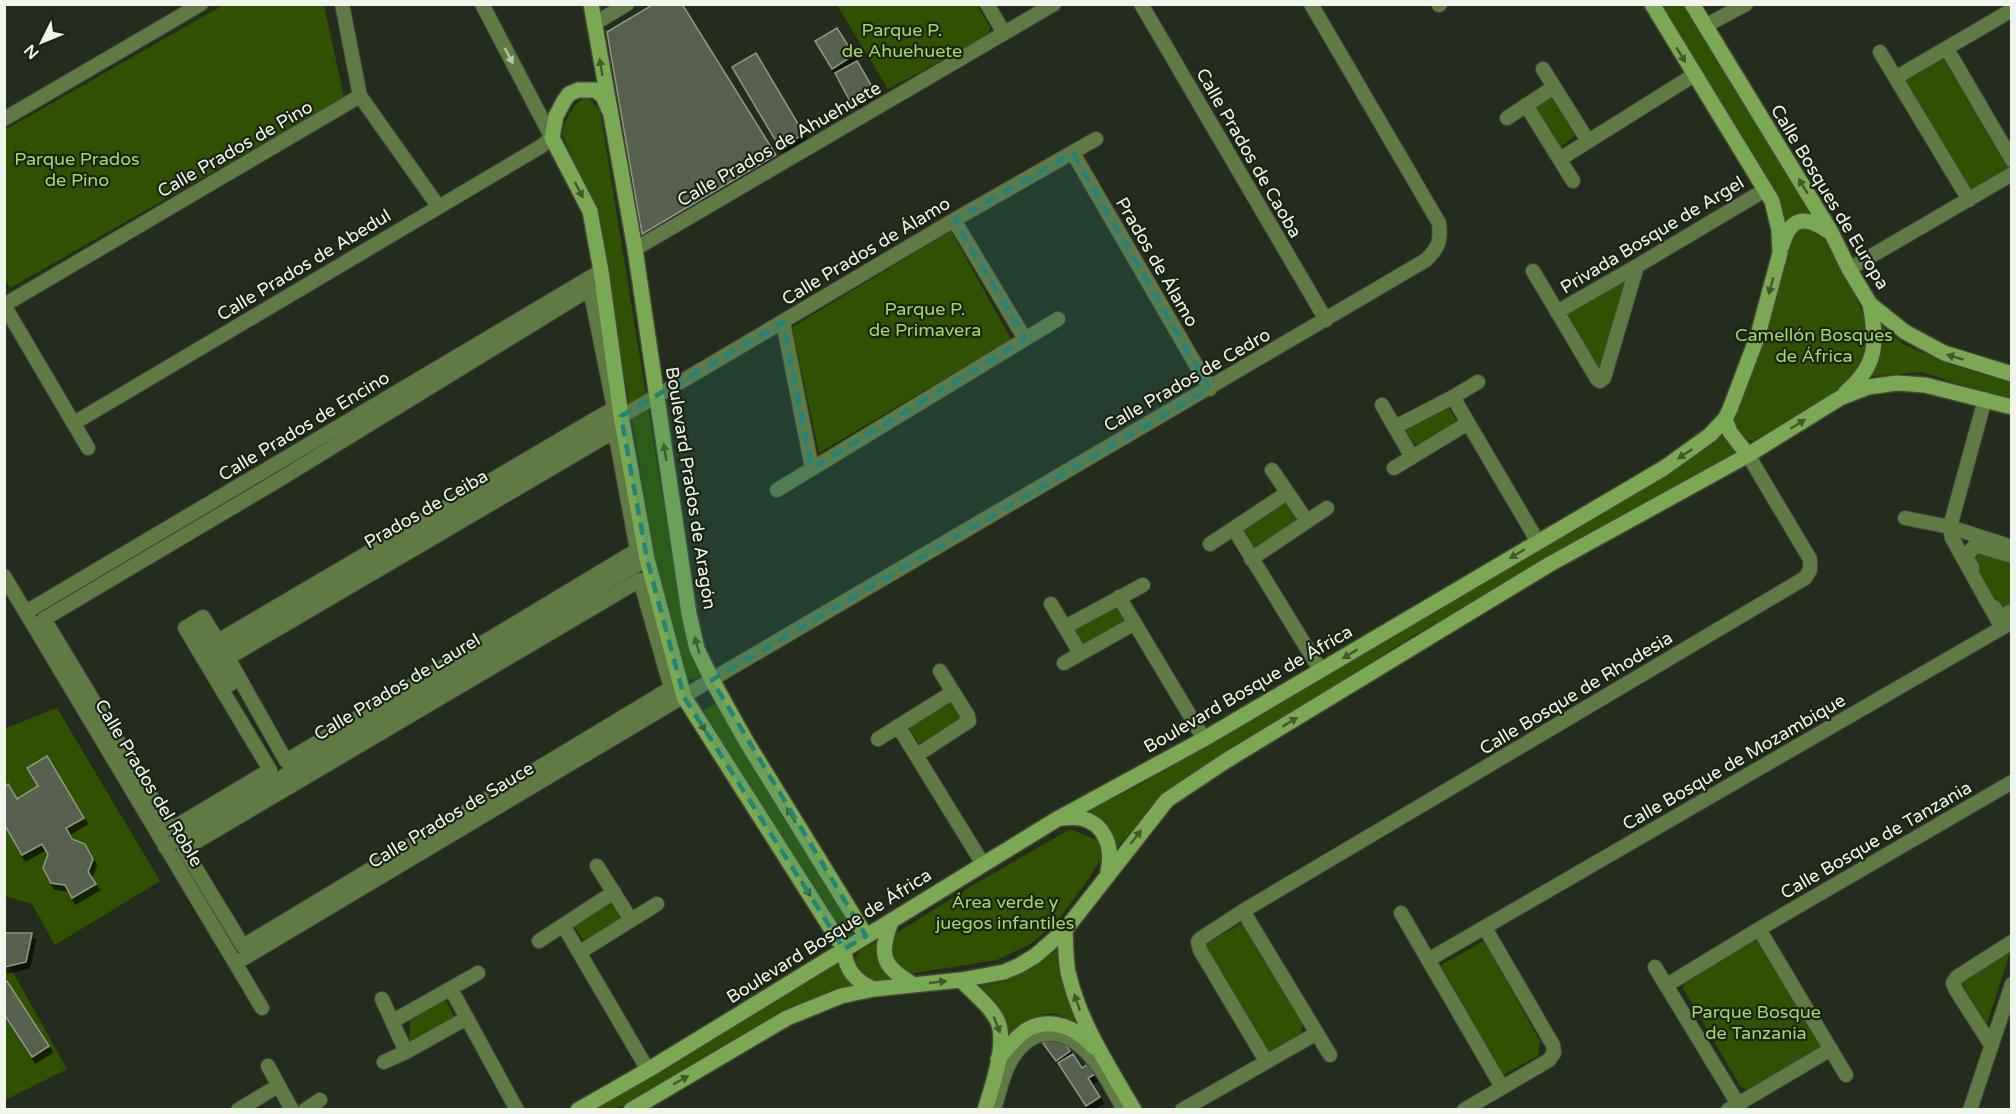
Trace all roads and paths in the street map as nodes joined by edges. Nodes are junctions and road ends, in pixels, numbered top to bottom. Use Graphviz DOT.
graph roads {
  1 [pos="201,4"];
  2 [pos="342,4"];
  3 [pos="482,4"];
  4 [pos="591,4"];
  5 [pos="627,4"];
  6 [pos="987,4"];
  7 [pos="1054,4"];
  8 [pos="1141,4"];
  9 [pos="1311,4"];
  10 [pos="1652,4"];
  11 [pos="1692,4"];
  12 [pos="1746,4"];
  13 [pos="2012,10"];
  14 [pos="594,24"];
  15 [pos="1705,26"];
  16 [pos="1004,33"];
  17 [pos="1947,49"];
  18 [pos="1880,52"];
  19 [pos="1543,69"];
  20 [pos="1694,75"];
  21 [pos="1897,77"];
  22 [pos="1554,87"];
  23 [pos="360,96"];
  24 [pos="1526,105"];
  25 [pos="609,110"];
  26 [pos="4,118"];
  27 [pos="1507,118"];
  28 [pos="552,138"];
  29 [pos="1096,139"];
  30 [pos="1588,141"];
  31 [pos="1073,153"];
  32 [pos="1560,159"];
  33 [pos="2012,160"];
  34 [pos="2012,174"];
  35 [pos="1573,181"];
  36 [pos="1765,190"];
  37 [pos="1969,200"];
  38 [pos="438,206"];
  39 [pos="954,220"];
  40 [pos="1830,232"];
  41 [pos="635,249"];
  42 [pos="1780,253"];
  43 [pos="1637,267"];
  44 [pos="1849,269"];
  45 [pos="601,271"];
  46 [pos="1533,271"];
  47 [pos="1870,304"];
  48 [pos="4,305"];
  49 [pos="1557,312"];
  50 [pos="1058,319"];
  51 [pos="1326,320"];
  52 [pos="783,322"];
  53 [pos="1025,339"];
  54 [pos="2012,374"];
  55 [pos="1478,382"];
  56 [pos="1210,389"];
  57 [pos="657,396"];
  58 [pos="1453,397"];
  59 [pos="1840,398"];
  60 [pos="1985,399"];
  61 [pos="1382,405"];
  62 [pos="2012,407"];
  63 [pos="621,416"];
  64 [pos="1725,419"];
  65 [pos="74,423"];
  66 [pos="1468,423"];
  67 [pos="1395,427"];
  68 [pos="88,448"];
  69 [pos="1748,455"];
  70 [pos="1412,457"];
  71 [pos="812,468"];
  72 [pos="1394,468"];
  73 [pos="1272,470"];
  74 [pos="777,490"];
  75 [pos="1287,494"];
  76 [pos="1328,508"];
  77 [pos="1905,518"];
  78 [pos="1307,521"];
  79 [pos="1950,527"];
  80 [pos="1234,529"];
  81 [pos="1538,542"];
  82 [pos="1210,544"];
  83 [pos="2012,546"];
  84 [pos="2012,556"];
  85 [pos="647,558"];
  86 [pos="1251,559"];
  87 [pos="4,576"];
  88 [pos="1143,585"];
  89 [pos="1119,597"];
  90 [pos="1051,604"];
  91 [pos="2012,611"];
  92 [pos="26,612"];
  93 [pos="1135,623"];
  94 [pos="2007,625"];
  95 [pos="1065,627"];
  96 [pos="198,629"];
  97 [pos="1080,653"];
  98 [pos="214,655"];
  99 [pos="1064,663"];
  100 [pos="1321,671"];
  101 [pos="940,672"];
  102 [pos="712,680"];
  103 [pos="953,692"];
  104 [pos="684,697"];
  105 [pos="898,726"];
  106 [pos="878,739"];
  107 [pos="1204,739"];
  108 [pos="917,755"];
  109 [pos="286,768"];
  110 [pos="2012,782"];
  111 [pos="1059,818"];
  112 [pos="171,829"];
  113 [pos="165,847"];
  114 [pos="184,849"];
  115 [pos="983,864"];
  116 [pos="597,866"];
  117 [pos="1107,874"];
  118 [pos="614,892"];
  119 [pos="657,904"];
  120 [pos="1243,911"];
  121 [pos="1401,913"];
  122 [pos="631,920"];
  123 [pos="891,922"];
  124 [pos="563,925"];
  125 [pos="1485,928"];
  126 [pos="1759,929"];
  127 [pos="1065,930"];
  128 [pos="866,936"];
  129 [pos="539,940"];
  130 [pos="2012,942"];
  131 [pos="844,949"];
  132 [pos="580,952"];
  133 [pos="1428,960"];
  134 [pos="236,963"];
  135 [pos="1655,966"];
  136 [pos="478,973"];
  137 [pos="961,980"];
  138 [pos="2012,984"];
  139 [pos="914,985"];
  140 [pos="1667,985"];
  141 [pos="451,989"];
  142 [pos="874,989"];
  143 [pos="382,999"];
  144 [pos="262,1008"];
  145 [pos="467,1018"];
  146 [pos="393,1021"];
  147 [pos="1317,1034"];
  148 [pos="1991,1045"];
  149 [pos="1832,1050"];
  150 [pos="406,1052"];
  151 [pos="1101,1054"];
  152 [pos="1330,1055"];
  153 [pos="998,1059"];
  154 [pos="1266,1061"];
  155 [pos="384,1062"];
  156 [pos="268,1066"];
  157 [pos="648,1070"];
  158 [pos="1846,1075"];
  159 [pos="278,1086"];
  160 [pos="1502,1087"];
  161 [pos="320,1100"];
  162 [pos="1733,1107"];
  163 [pos="238,1110"];
  164 [pos="292,1110"];
  165 [pos="305,1110"];
  166 [pos="518,1110"];
  167 [pos="578,1110"];
  168 [pos="631,1110"];
  169 [pos="985,1110"];
  170 [pos="994,1110"];
  171 [pos="1124,1110"];
  172 [pos="1134,1110"];
  173 [pos="1182,1110"];
  174 [pos="1464,1110"];
  175 [pos="1971,1110"];
  1 -- 26 [label="street"];
  2 -- 23 [label="street"];
  3 -- 28 [label="street, one-way"];
  4 -- 14 [label="street, Boulevard Prados de Aragón"];
  5 -- 14 [label="street"];
  6 -- 16 [label="street"];
  7 -- 16 [label="street, Calle Prados de Ahuehuete"];
  8 -- 51 [label="street, Calle Prados de Caoba"];
  9 -- 51 [label="street, Calle Prados de Cedro"];
  10 -- 20 [label="street, one-way"];
  11 -- 15 [label="street, Calle Bosques de Europa"];
  12 -- 15 [label="street"];
  13 -- 17 [label="street"];
  25 -- 14 [label="street, Boulevard Prados de Aragón, one-way"];
  40 -- 15 [label="street, Calle Bosques de Europa, one-way"];
  16 -- 41 [label="street, Calle Prados de Ahuehuete"];
  17 -- 21 [label="street"];
  17 -- 33 [label="street"];
  18 -- 21 [label="street"];
  19 -- 22 [label="street"];
  20 -- 30 [label="street"];
  20 -- 36 [label="street"];
  21 -- 37 [label="street"];
  22 -- 24 [label="street"];
  22 -- 30 [label="street"];
  23 -- 38 [label="street"];
  23 -- 48 [label="street, Calle Prados de Pino"];
  24 -- 27 [label="street"];
  24 -- 32 [label="street"];
  25 -- 28 [label="street"];
  25 -- 41 [label="street, Boulevard Prados de Aragón"];
  28 -- 38 [label="street, Calle Prados de Abedul"];
  28 -- 45 [label="street, one-way"];
  29 -- 31 [label="street, Calle Prados de Álamo"];
  30 -- 32 [label="street"];
  31 -- 39 [label="street, Calle Prados de Álamo"];
  31 -- 56 [label="street, Prados de Álamo"];
  32 -- 35 [label="street"];
  34 -- 37 [label="street"];
  36 -- 42 [label="street, Boulevard Bosque de África"];
  36 -- 43 [label="street, Privada Bosque de Argel"];
  37 -- 44 [label="street"];
  38 -- 65 [label="street, Calle Prados de Abedul"];
  39 -- 52 [label="street, Calle Prados de Álamo"];
  39 -- 53 [label="street"];
  40 -- 42 [label="street"];
  40 -- 44 [label="street, Calle Bosques de Europa"];
  41 -- 57 [label="street, Boulevard Prados de Aragón"];
  42 -- 64 [label="street, Boulevard Bosque de África, one-way"];
  43 -- 49 [label="street, Privada Bosque de Argel"];
  43 -- 49 [label="street"];
  44 -- 47 [label="street, Calle Bosques de Europa"];
  45 -- 63 [label="street"];
  45 -- 92 [label="street, Calle Prados de Encino"];
  46 -- 49 [label="street"];
  54 -- 47 [label="street, Calle Bosques de Europa, one-way"];
  47 -- 59 [label="street"];
  48 -- 65 [label="street"];
  50 -- 53 [label="street"];
  51 -- 56 [label="street, Calle Prados de Cedro"];
  52 -- 57 [label="street, Calle Prados de Álamo"];
  52 -- 71 [label="street"];
  53 -- 71 [label="street"];
  55 -- 58 [label="street"];
  56 -- 102 [label="street, Calle Prados de Cedro"];
  57 -- 63 [label="street, Prados de Ceiba"];
  102 -- 57 [label="street, Boulevard Prados de Aragón, one-way"];
  58 -- 66 [label="street"];
  58 -- 67 [label="street"];
  59 -- 60 [label="street"];
  69 -- 59 [label="street, one-way"];
  60 -- 62 [label="street"];
  60 -- 79 [label="street"];
  61 -- 67 [label="street"];
  63 -- 85 [label="street"];
  63 -- 98 [label="street, Prados de Ceiba"];
  64 -- 69 [label="street"];
  64 -- 81 [label="street, Boulevard Bosque de África, one-way"];
  65 -- 68 [label="street"];
  66 -- 70 [label="street"];
  66 -- 81 [label="street"];
  67 -- 70 [label="street"];
  117 -- 69 [label="street, one-way"];
  69 -- 120 [label="street, Calle Bosque de Rhodesia"];
  70 -- 72 [label="street"];
  71 -- 74 [label="street"];
  73 -- 75 [label="street"];
  75 -- 78 [label="street"];
  75 -- 80 [label="street"];
  76 -- 78 [label="street"];
  77 -- 79 [label="street"];
  78 -- 86 [label="street"];
  79 -- 83 [label="street"];
  79 -- 94 [label="street, Calle Bosque de Mozambique"];
  80 -- 82 [label="street"];
  80 -- 86 [label="street"];
  81 -- 100 [label="street, Boulevard Bosque de África, one-way"];
  84 -- 91 [label="street"];
  85 -- 104 [label="street"];
  85 -- 109 [label="street, Calle Prados de Laurel"];
  86 -- 100 [label="street"];
  87 -- 92 [label="street, Calle Prados del Roble"];
  88 -- 89 [label="street"];
  89 -- 93 [label="street"];
  89 -- 95 [label="street"];
  90 -- 95 [label="street"];
  92 -- 113 [label="street, Calle Prados del Roble"];
  93 -- 97 [label="street"];
  93 -- 107 [label="street"];
  94 -- 125 [label="street, Calle Bosque de Mozambique"];
  95 -- 97 [label="street"];
  96 -- 98 [label="street"];
  97 -- 99 [label="street"];
  98 -- 109 [label="street"];
  100 -- 107 [label="street, Boulevard Bosque de África"];
  101 -- 103 [label="street"];
  102 -- 104 [label="street, Calle Prados de Cedro"];
  128 -- 102 [label="street, Boulevard Prados de Aragón, one-way"];
  103 -- 105 [label="street"];
  103 -- 108 [label="street"];
  104 -- 131 [label="street, one-way"];
  104 -- 134 [label="street, Calle Prados de Sauce"];
  105 -- 106 [label="street"];
  105 -- 108 [label="street"];
  107 -- 111 [label="street, Boulevard Bosque de África"];
  108 -- 115 [label="street"];
  109 -- 109 [label="street"];
  109 -- 113 [label="street, Calle Prados de Laurel"];
  110 -- 126 [label="street, Calle Bosque de Tanzania"];
  111 -- 115 [label="street, Boulevard Bosque de África"];
  111 -- 117 [label="street"];
  112 -- 112 [label="street"];
  113 -- 134 [label="street, Calle Prados del Roble"];
  114 -- 114 [label="street"];
  115 -- 123 [label="street, Boulevard Bosque de África"];
  116 -- 118 [label="street"];
  117 -- 127 [label="street"];
  118 -- 122 [label="street"];
  118 -- 124 [label="street"];
  119 -- 122 [label="street"];
  120 -- 147 [label="street"];
  120 -- 154 [label="street, Calle Bosque de Rhodesia"];
  121 -- 133 [label="street"];
  122 -- 132 [label="street"];
  123 -- 128 [label="street, Boulevard Bosque de África"];
  123 -- 139 [label="street"];
  124 -- 129 [label="street"];
  124 -- 132 [label="street"];
  125 -- 133 [label="street, Calle Bosque de Mozambique"];
  125 -- 160 [label="street"];
  126 -- 140 [label="street, Calle Bosque de Tanzania"];
  126 -- 149 [label="street"];
  127 -- 137 [label="street"];
  151 -- 127 [label="street, one-way"];
  128 -- 131 [label="street, Boulevard Bosque de África"];
  130 -- 148 [label="street"];
  131 -- 142 [label="street"];
  131 -- 157 [label="street, Boulevard Bosque de África"];
  132 -- 157 [label="street"];
  133 -- 160 [label="street"];
  134 -- 144 [label="street, Calle Prados del Roble"];
  135 -- 140 [label="street"];
  136 -- 141 [label="street"];
  139 -- 137 [label="street, one-way"];
  137 -- 153 [label="street, one-way"];
  138 -- 148 [label="street"];
  139 -- 142 [label="street"];
  140 -- 162 [label="street"];
  141 -- 145 [label="street"];
  141 -- 146 [label="street"];
  168 -- 142 [label="street, one-way"];
  143 -- 146 [label="street"];
  145 -- 150 [label="street"];
  145 -- 166 [label="street"];
  146 -- 150 [label="street"];
  147 -- 152 [label="street"];
  147 -- 154 [label="street"];
  148 -- 175 [label="street"];
  149 -- 158 [label="street"];
  149 -- 162 [label="street"];
  150 -- 155 [label="street"];
  151 -- 153 [label="street"];
  151 -- 172 [label="street"];
  153 -- 169 [label="street"];
  154 -- 173 [label="street"];
  156 -- 159 [label="street"];
  157 -- 167 [label="street, Boulevard Bosque de África"];
  159 -- 163 [label="street"];
  159 -- 164 [label="street"];
  160 -- 174 [label="street"];
  161 -- 165 [label="street"];
  170 -- 171 [label="street"];
}
